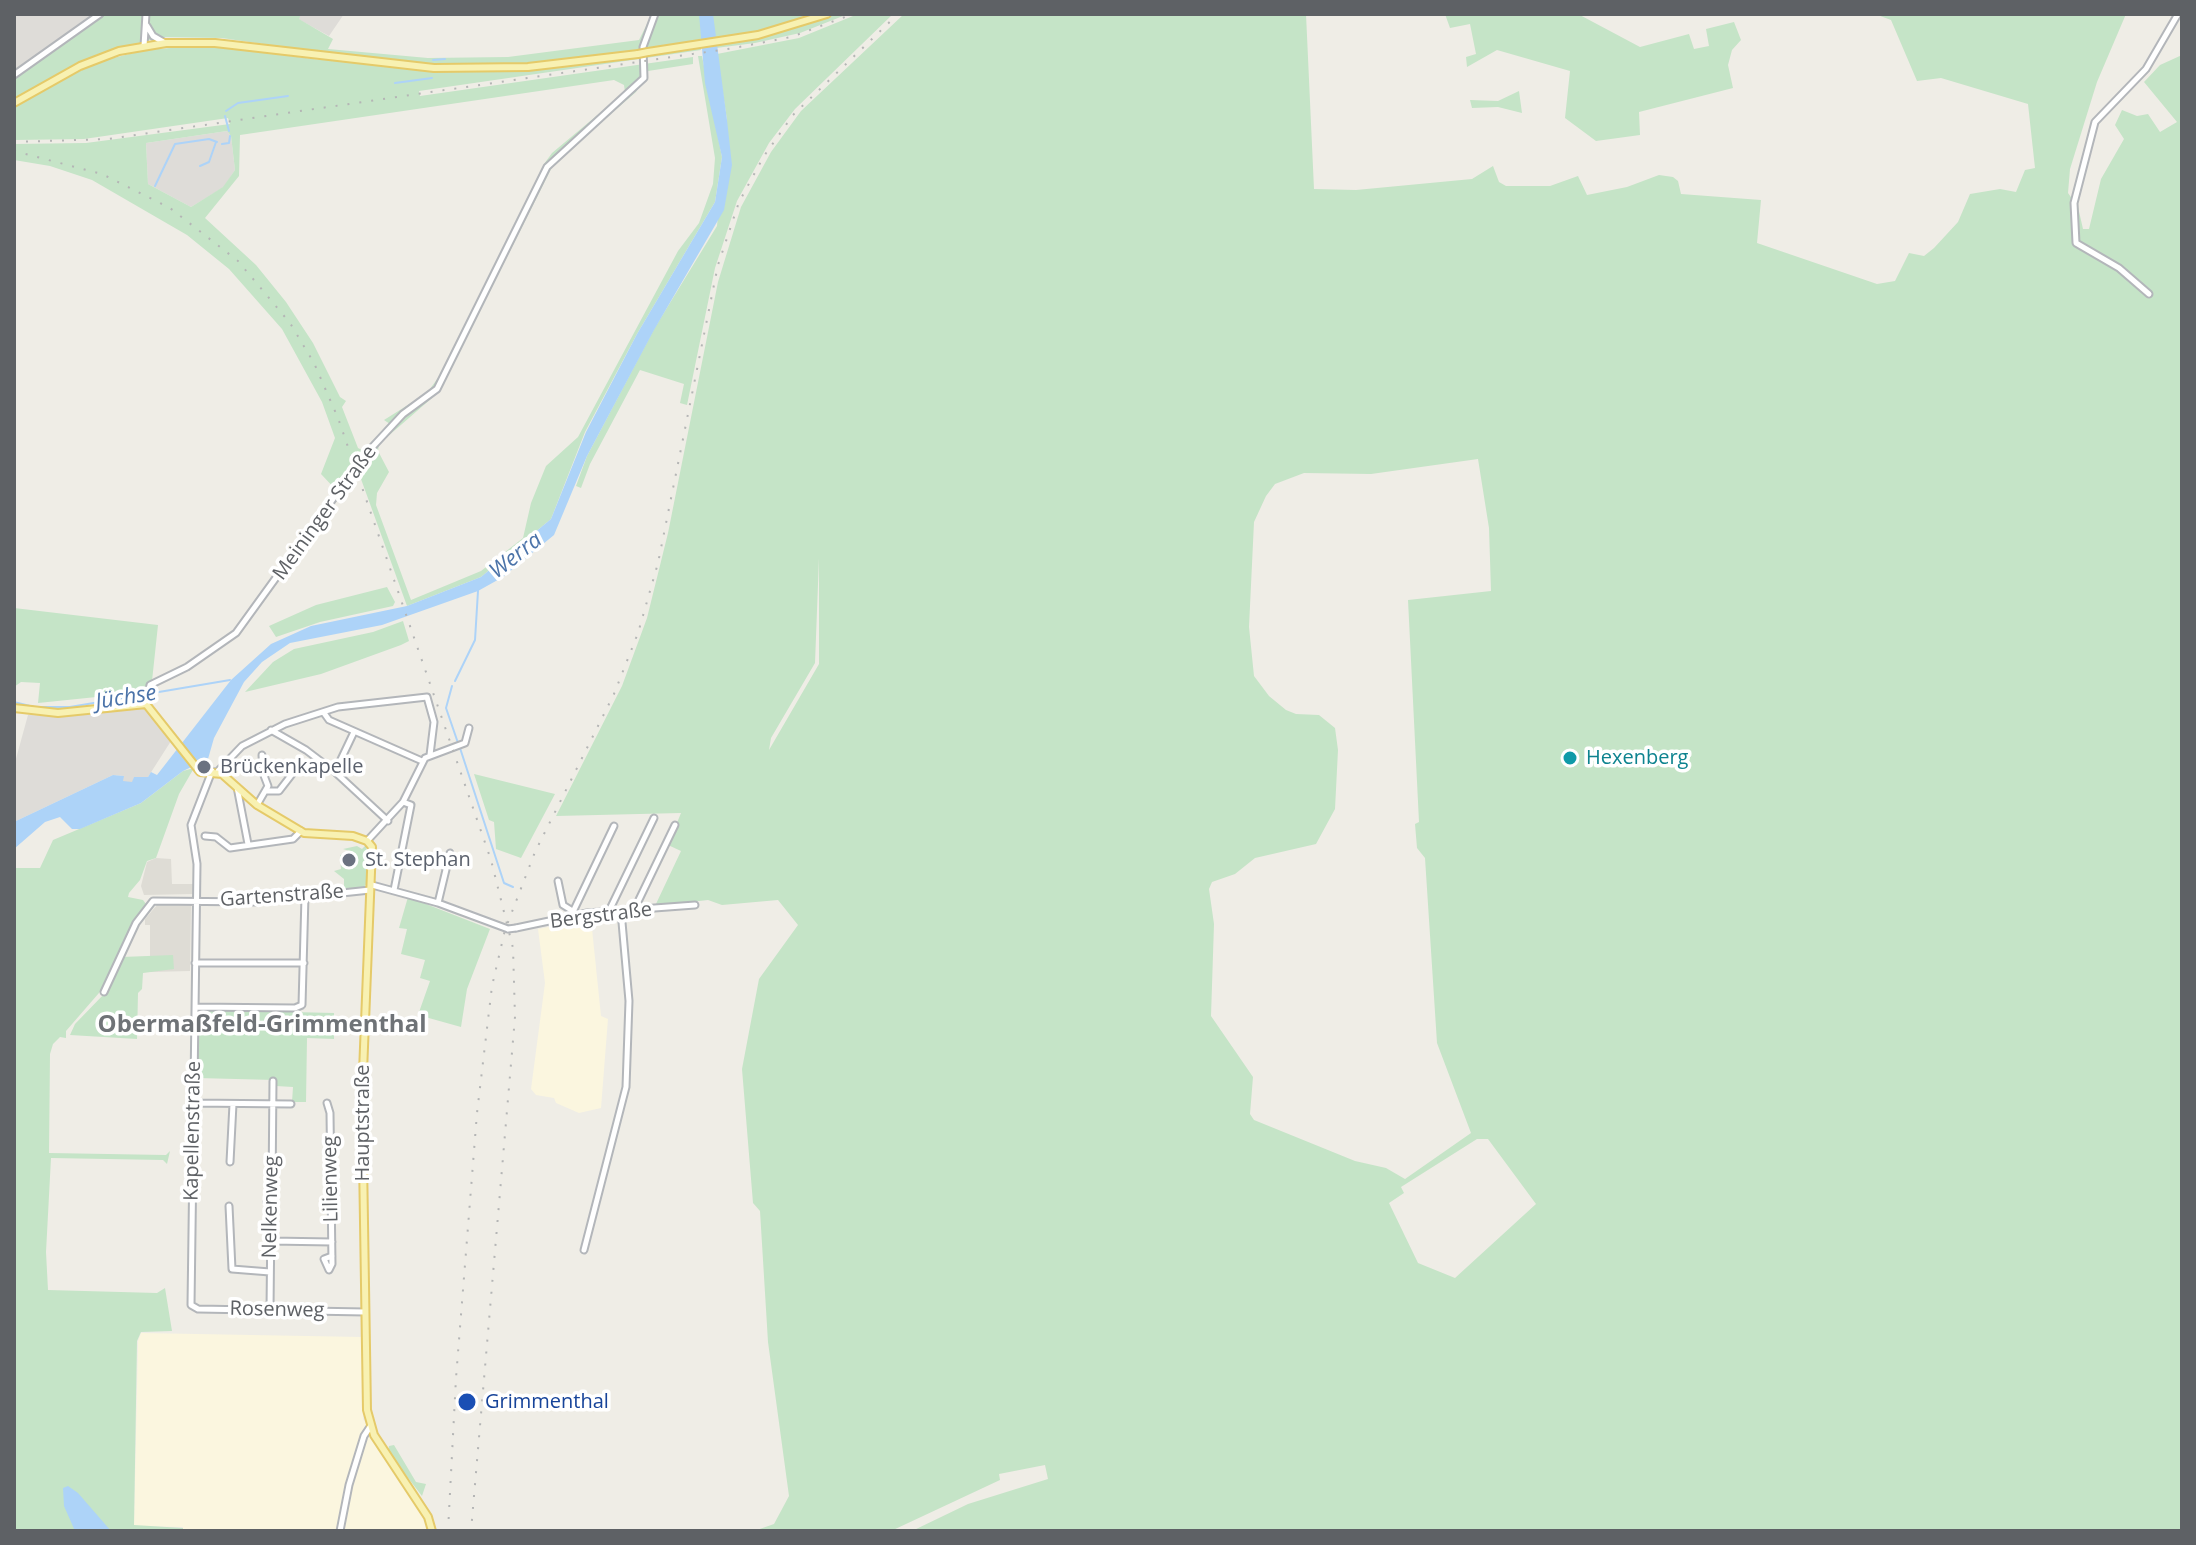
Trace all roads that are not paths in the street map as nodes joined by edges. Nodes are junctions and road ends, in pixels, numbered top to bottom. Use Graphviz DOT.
graph roads {
  1 [pos="100,14"];
  2 [pos="146,14"];
  3 [pos="655,14"];
  4 [pos="827,14"];
  5 [pos="2178,14"];
  6 [pos="145,22"];
  7 [pos="166,43"];
  8 [pos="144,46"];
  9 [pos="646,49"];
  10 [pos="14,75"];
  11 [pos="14,103"];
  12 [pos="2149,294"];
  13 [pos="147,697"];
  14 [pos="14,708"];
  15 [pos="324,713"];
  16 [pos="469,728"];
  17 [pos="271,730"];
  18 [pos="354,732"];
  19 [pos="262,755"];
  20 [pos="430,755"];
  21 [pos="422,761"];
  22 [pos="296,769"];
  23 [pos="215,771"];
  24 [pos="335,772"];
  25 [pos="274,777"];
  26 [pos="237,786"];
  27 [pos="267,788"];
  28 [pos="403,802"];
  29 [pos="257,805"];
  30 [pos="654,818"];
  31 [pos="388,821"];
  32 [pos="675,825"];
  33 [pos="614,826"];
  34 [pos="301,831"];
  35 [pos="205,836"];
  36 [pos="367,841"];
  37 [pos="248,844"];
  38 [pos="450,853"];
  39 [pos="558,881"];
  40 [pos="372,888"];
  41 [pos="394,890"];
  42 [pos="305,896"];
  43 [pos="196,900"];
  44 [pos="438,903"];
  45 [pos="695,905"];
  46 [pos="634,910"];
  47 [pos="609,911"];
  48 [pos="621,911"];
  49 [pos="571,913"];
  50 [pos="508,929"];
  51 [pos="195,963"];
  52 [pos="304,963"];
  53 [pos="104,992"];
  54 [pos="195,1007"];
  55 [pos="273,1081"];
  56 [pos="193,1103"];
  57 [pos="327,1103"];
  58 [pos="233,1104"];
  59 [pos="273,1104"];
  60 [pos="291,1104"];
  61 [pos="230,1162"];
  62 [pos="229,1206"];
  63 [pos="271,1241"];
  64 [pos="332,1242"];
  65 [pos="584,1250"];
  66 [pos="332,1256"];
  67 [pos="270,1272"];
  68 [pos="191,1305"];
  69 [pos="270,1310"];
  70 [pos="365,1312"];
  71 [pos="370,1427"];
  72 [pos="340,1531"];
  73 [pos="432,1531"];
  1 -- 10 [label="street"];
  2 -- 6 [label="street"];
  3 -- 9 [label="street"];
  4 -- 9 [label="main road"];
  5 -- 12 [label="street"];
  6 -- 7 [label="street"];
  6 -- 8 [label="street"];
  7 -- 8 [label="main road"];
  7 -- 9 [label="main road, bridge"];
  8 -- 11 [label="main road"];
  9 -- 13 [label="street, Meininger Straße"];
  13 -- 14 [label="main road"];
  13 -- 23 [label="main road"];
  15 -- 17 [label="street"];
  15 -- 18 [label="street"];
  15 -- 20 [label="street"];
  16 -- 20 [label="street"];
  17 -- 23 [label="street"];
  17 -- 24 [label="street"];
  18 -- 21 [label="street"];
  18 -- 24 [label="street"];
  19 -- 27 [label="street"];
  20 -- 21 [label="street"];
  21 -- 28 [label="street"];
  22 -- 27 [label="street"];
  23 -- 26 [label="main road"];
  23 -- 43 [label="street, Kapellenstraße"];
  24 -- 31 [label="street"];
  25 -- 27 [label="street"];
  26 -- 29 [label="main road"];
  26 -- 37 [label="street"];
  27 -- 29 [label="street"];
  28 -- 31 [label="street"];
  28 -- 41 [label="street"];
  29 -- 34 [label="main road"];
  30 -- 47 [label="street"];
  31 -- 36 [label="street"];
  32 -- 46 [label="street"];
  33 -- 49 [label="street"];
  34 -- 36 [label="main road"];
  34 -- 37 [label="street"];
  35 -- 37 [label="street"];
  36 -- 40 [label="main road, Hauptstraße"];
  38 -- 44 [label="street"];
  39 -- 49 [label="street"];
  40 -- 41 [label="street, Gartenstraße"];
  40 -- 42 [label="street, Gartenstraße"];
  40 -- 70 [label="main road, Hauptstraße"];
  41 -- 44 [label="street, Gartenstraße"];
  42 -- 43 [label="street, Gartenstraße"];
  42 -- 52 [label="street"];
  43 -- 51 [label="street, Kapellenstraße"];
  43 -- 53 [label="street, Gartenstraße"];
  44 -- 50 [label="street, Gartenstraße"];
  45 -- 46 [label="street, Bergstraße"];
  46 -- 48 [label="street, Bergstraße"];
  47 -- 48 [label="street, Bergstraße"];
  47 -- 49 [label="street, Bergstraße"];
  48 -- 65 [label="street"];
  49 -- 50 [label="street, Bergstraße, bridge"];
  51 -- 52 [label="street"];
  51 -- 54 [label="street, Kapellenstraße"];
  52 -- 54 [label="street"];
  54 -- 56 [label="street, Kapellenstraße"];
  55 -- 59 [label="street, Nelkenweg"];
  56 -- 58 [label="street"];
  56 -- 68 [label="street, Kapellenstraße"];
  57 -- 64 [label="street, Lilienweg"];
  58 -- 59 [label="street"];
  58 -- 61 [label="street"];
  59 -- 60 [label="street"];
  59 -- 63 [label="street, Nelkenweg"];
  62 -- 67 [label="street"];
  63 -- 64 [label="street"];
  63 -- 67 [label="street, Nelkenweg"];
  64 -- 66 [label="street, Lilienweg"];
  67 -- 69 [label="street, Nelkenweg"];
  68 -- 69 [label="street, Rosenweg"];
  69 -- 70 [label="street, Rosenweg"];
  70 -- 71 [label="main road, Hauptstraße"];
  71 -- 72 [label="street"];
  71 -- 73 [label="main road, Hauptstraße"];
}
